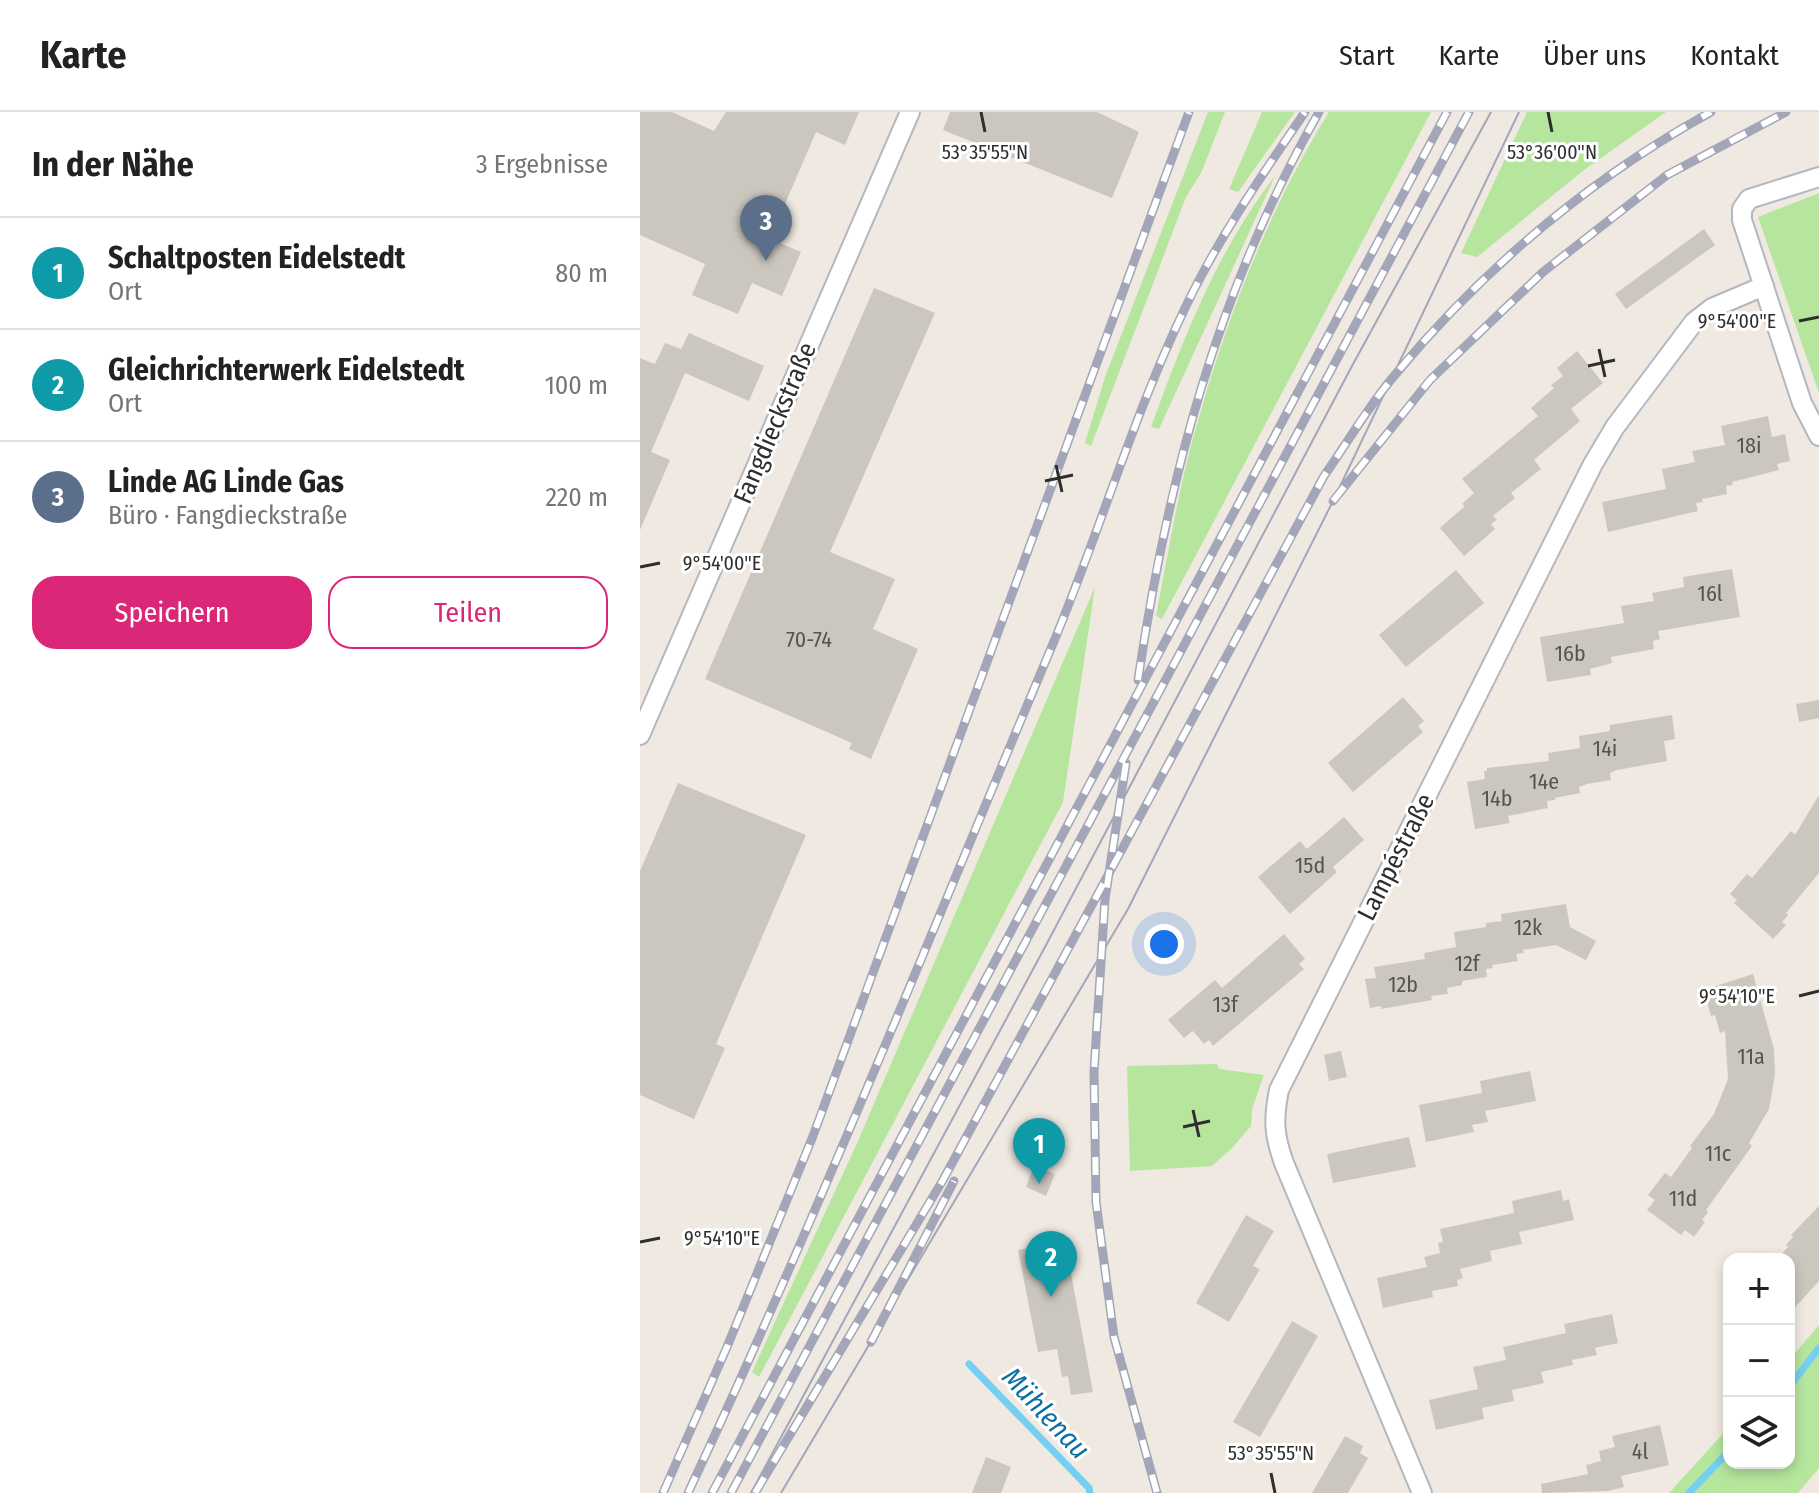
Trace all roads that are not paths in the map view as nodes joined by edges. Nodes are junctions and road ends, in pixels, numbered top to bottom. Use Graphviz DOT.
graph roads {
  1 [pos="910,112"];
  2 [pos="1819,177"];
  3 [pos="1764,286"];
  4 [pos="1819,436"];
  5 [pos="640,735"];
  6 [pos="1422,1493"];
  1 -- 5 [label="street, Fangdieckstraße"];
  2 -- 3 [label="street"];
  3 -- 4 [label="street"];
  3 -- 6 [label="street, Lampéstraße"];
}
